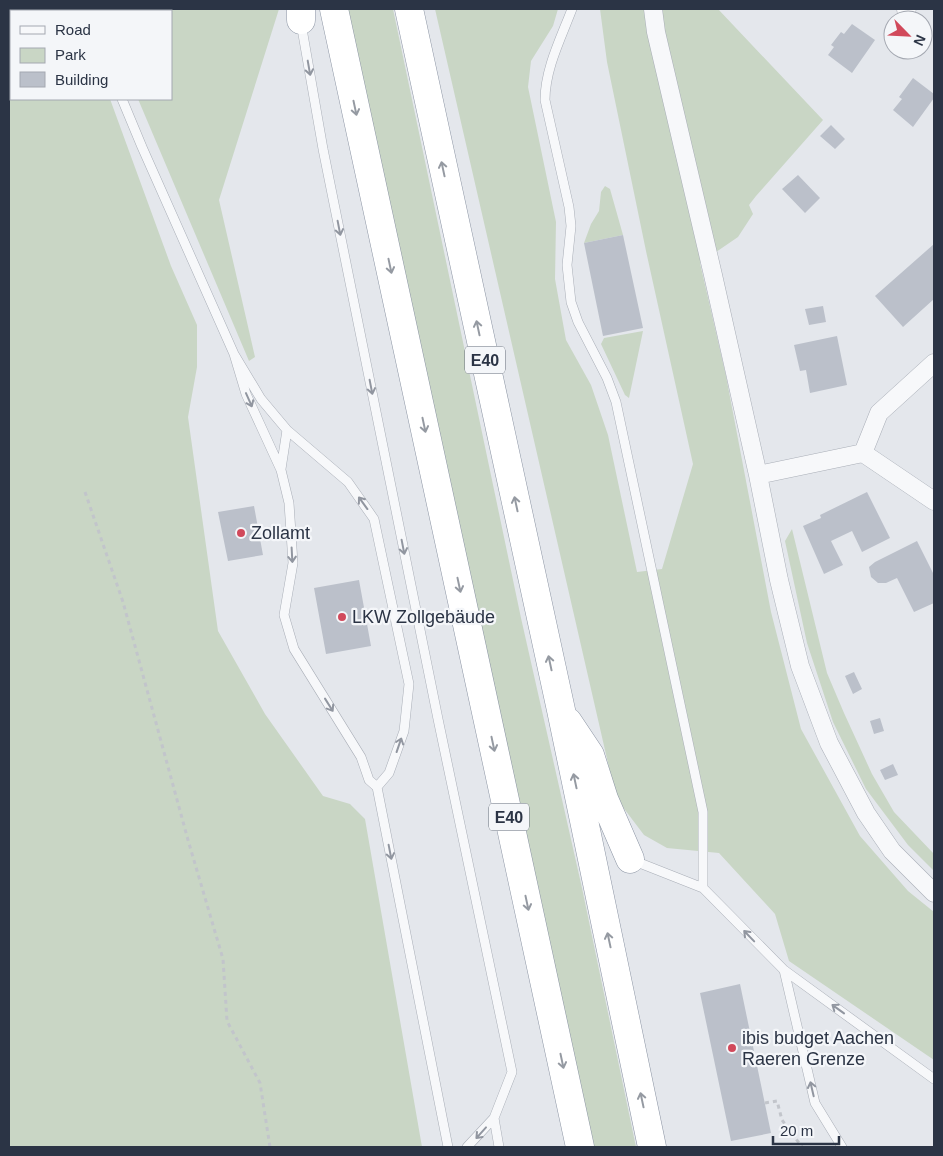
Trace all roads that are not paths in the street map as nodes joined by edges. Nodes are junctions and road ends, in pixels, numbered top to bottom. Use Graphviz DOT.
graph roads {
  1 [pos="334,9"];
  2 [pos="409,9"];
  3 [pos="572,9"];
  4 [pos="653,9"];
  5 [pos="301,15"];
  6 [pos="122,100"];
  7 [pos="234,354"];
  8 [pos="934,363"];
  9 [pos="287,430"];
  10 [pos="863,453"];
  11 [pos="280,470"];
  12 [pos="758,475"];
  13 [pos="934,501"];
  14 [pos="560,710"];
  15 [pos="377,787"];
  16 [pos="630,859"];
  17 [pos="703,888"];
  18 [pos="934,893"];
  19 [pos="784,970"];
  20 [pos="934,1078"];
  21 [pos="494,1118"];
  22 [pos="448,1147"];
  23 [pos="467,1147"];
  24 [pos="499,1147"];
  25 [pos="580,1147"];
  26 [pos="652,1147"];
  27 [pos="842,1147"];
  1 -- 25 [label="highway, E40, one-way"];
  14 -- 2 [label="highway, E40, one-way"];
  3 -- 17 [label="lane"];
  4 -- 12 [label="street"];
  5 -- 21 [label="lane, one-way"];
  6 -- 7 [label="lane"];
  7 -- 9 [label="lane"];
  7 -- 11 [label="lane, one-way"];
  8 -- 10 [label="street"];
  9 -- 11 [label="lane"];
  15 -- 9 [label="lane, one-way"];
  10 -- 12 [label="street"];
  10 -- 13 [label="street"];
  11 -- 15 [label="lane, one-way"];
  12 -- 18 [label="street"];
  14 -- 16 [label="highway"];
  26 -- 14 [label="highway, E40, one-way"];
  15 -- 22 [label="lane, one-way"];
  16 -- 17 [label="lane"];
  19 -- 17 [label="lane, one-way"];
  20 -- 19 [label="lane, one-way"];
  27 -- 19 [label="lane, one-way"];
  21 -- 23 [label="lane, one-way"];
  21 -- 24 [label="lane"];
}
